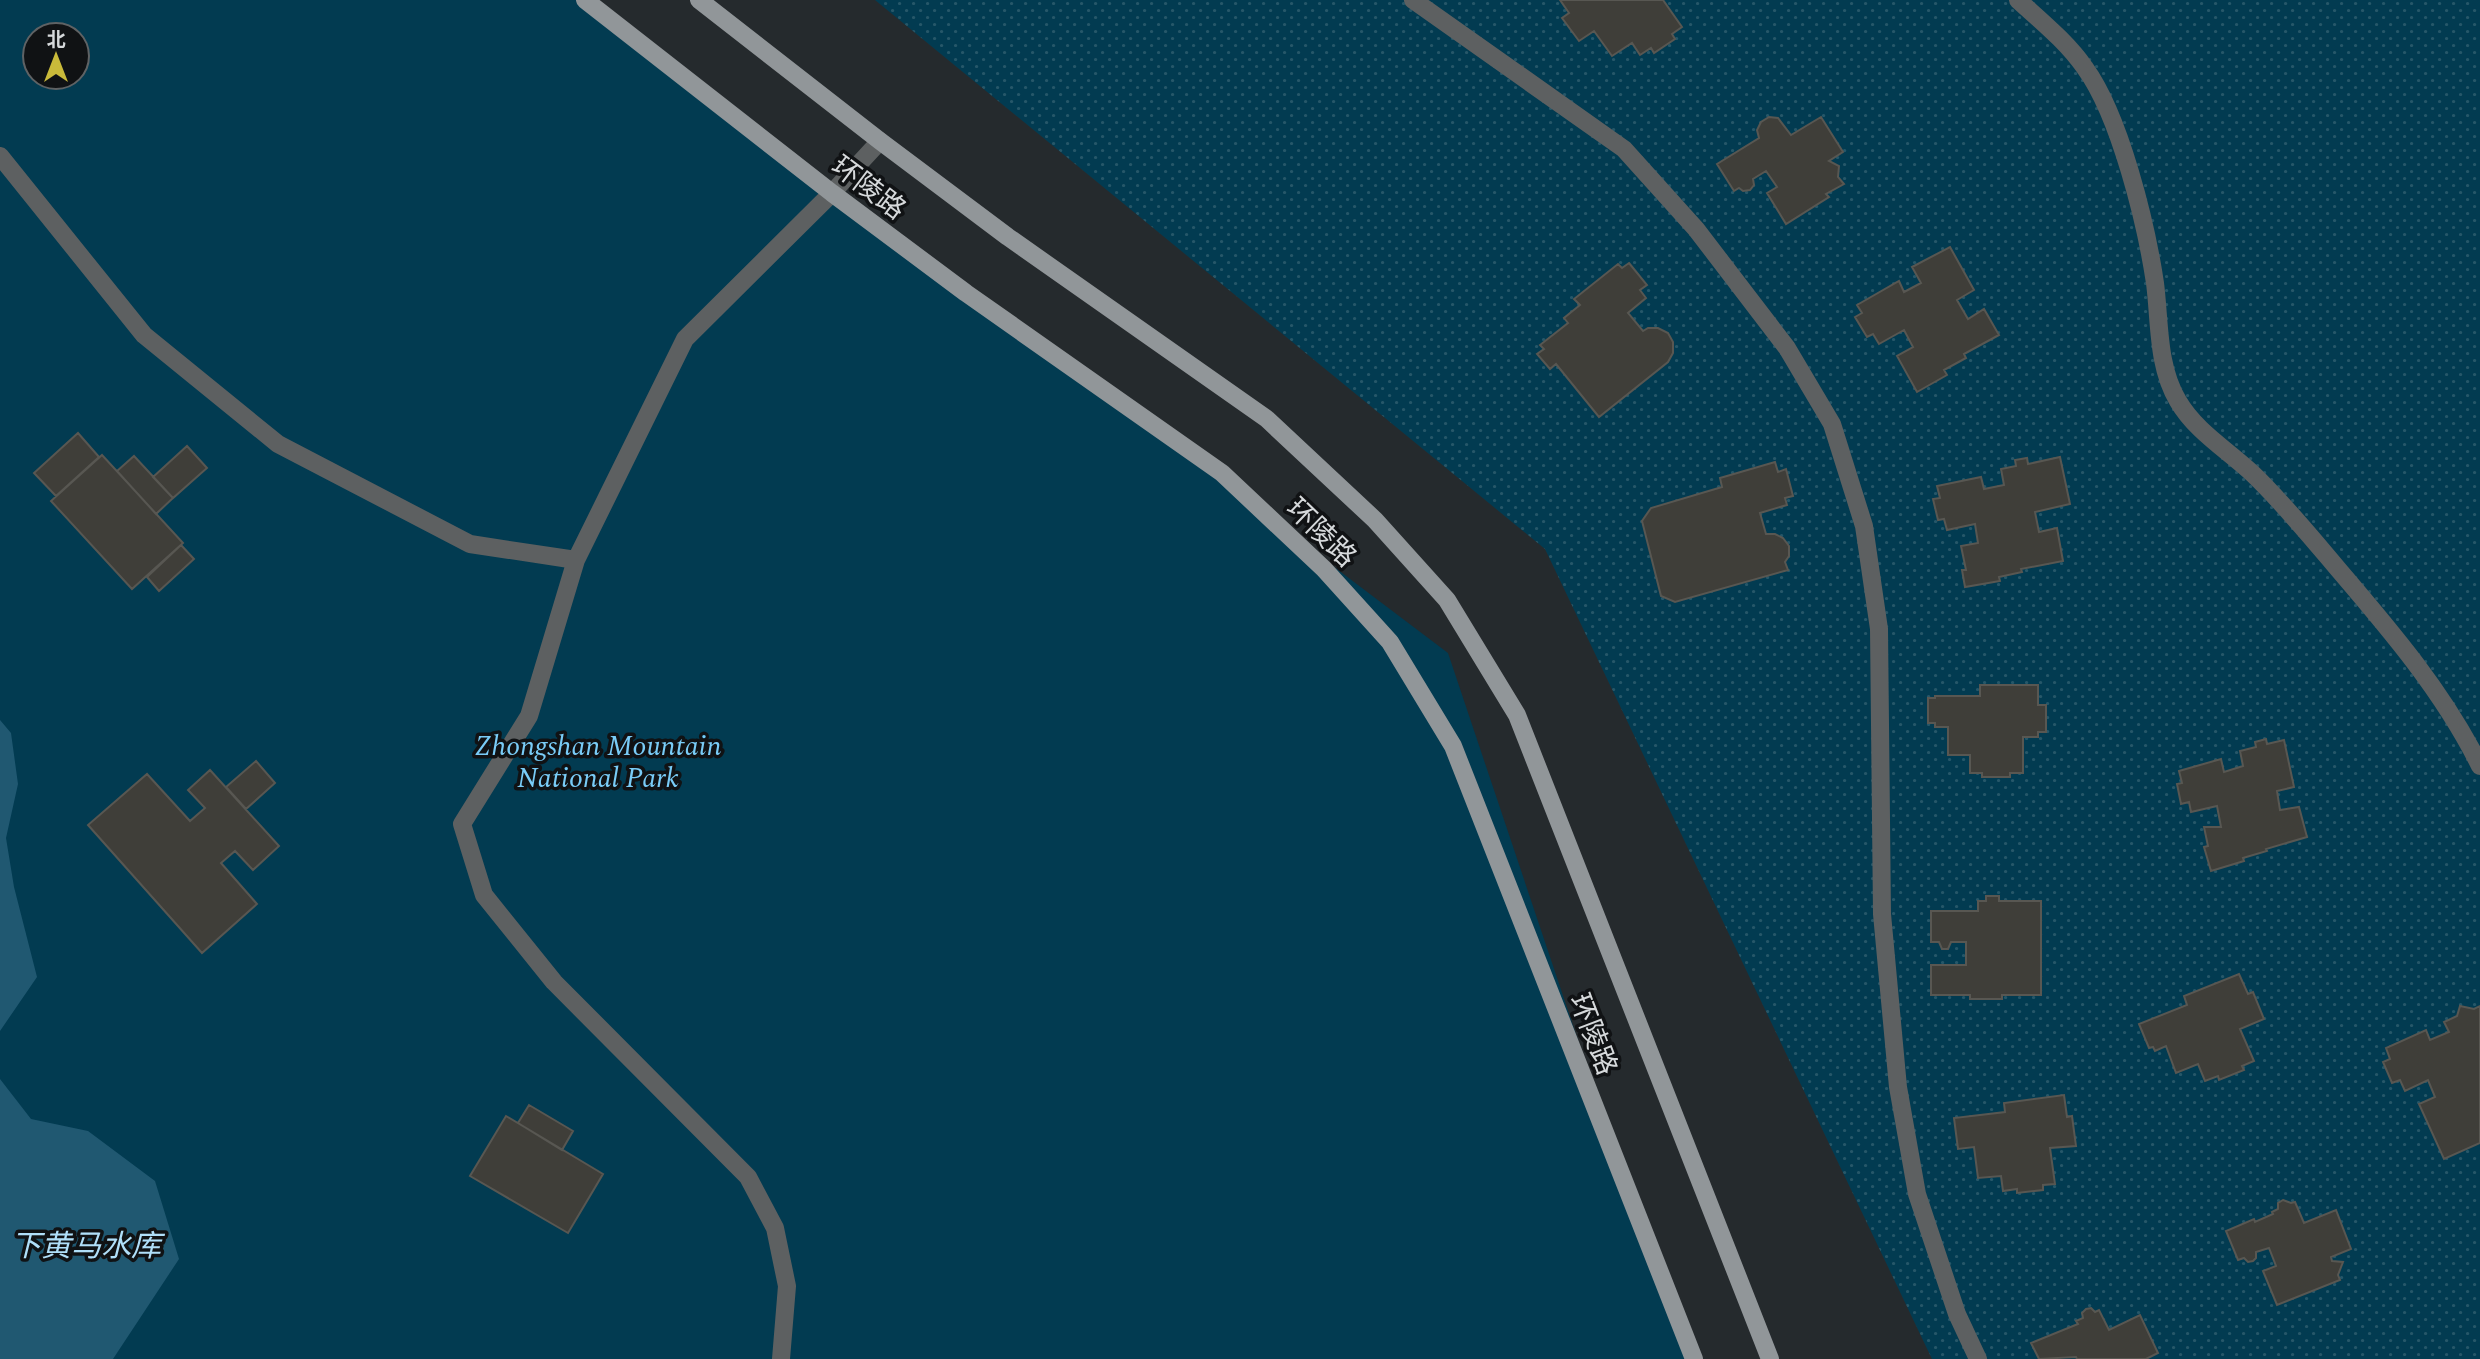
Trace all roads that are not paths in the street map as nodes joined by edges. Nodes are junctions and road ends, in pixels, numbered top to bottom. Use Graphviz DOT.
graph roads {
  1 [pos="585,0"];
  2 [pos="699,0"];
  3 [pos="1413,0"];
  4 [pos="2018,0"];
  5 [pos="880,141"];
  6 [pos="0,156"];
  7 [pos="832,193"];
  8 [pos="576,559"];
  9 [pos="2480,766"];
  10 [pos="781,1359"];
  11 [pos="1694,1359"];
  12 [pos="1770,1359"];
  13 [pos="1978,1359"];
  1 -- 7 [label="main road, 环陵路"];
  2 -- 5 [label="main road, 环陵路"];
  3 -- 13 [label="lane"];
  4 -- 9 [label="lane"];
  5 -- 7 [label="lane"];
  5 -- 12 [label="main road, 环陵路"];
  6 -- 8 [label="lane"];
  7 -- 8 [label="lane"];
  7 -- 11 [label="main road, 环陵路"];
  8 -- 10 [label="lane"];
}
